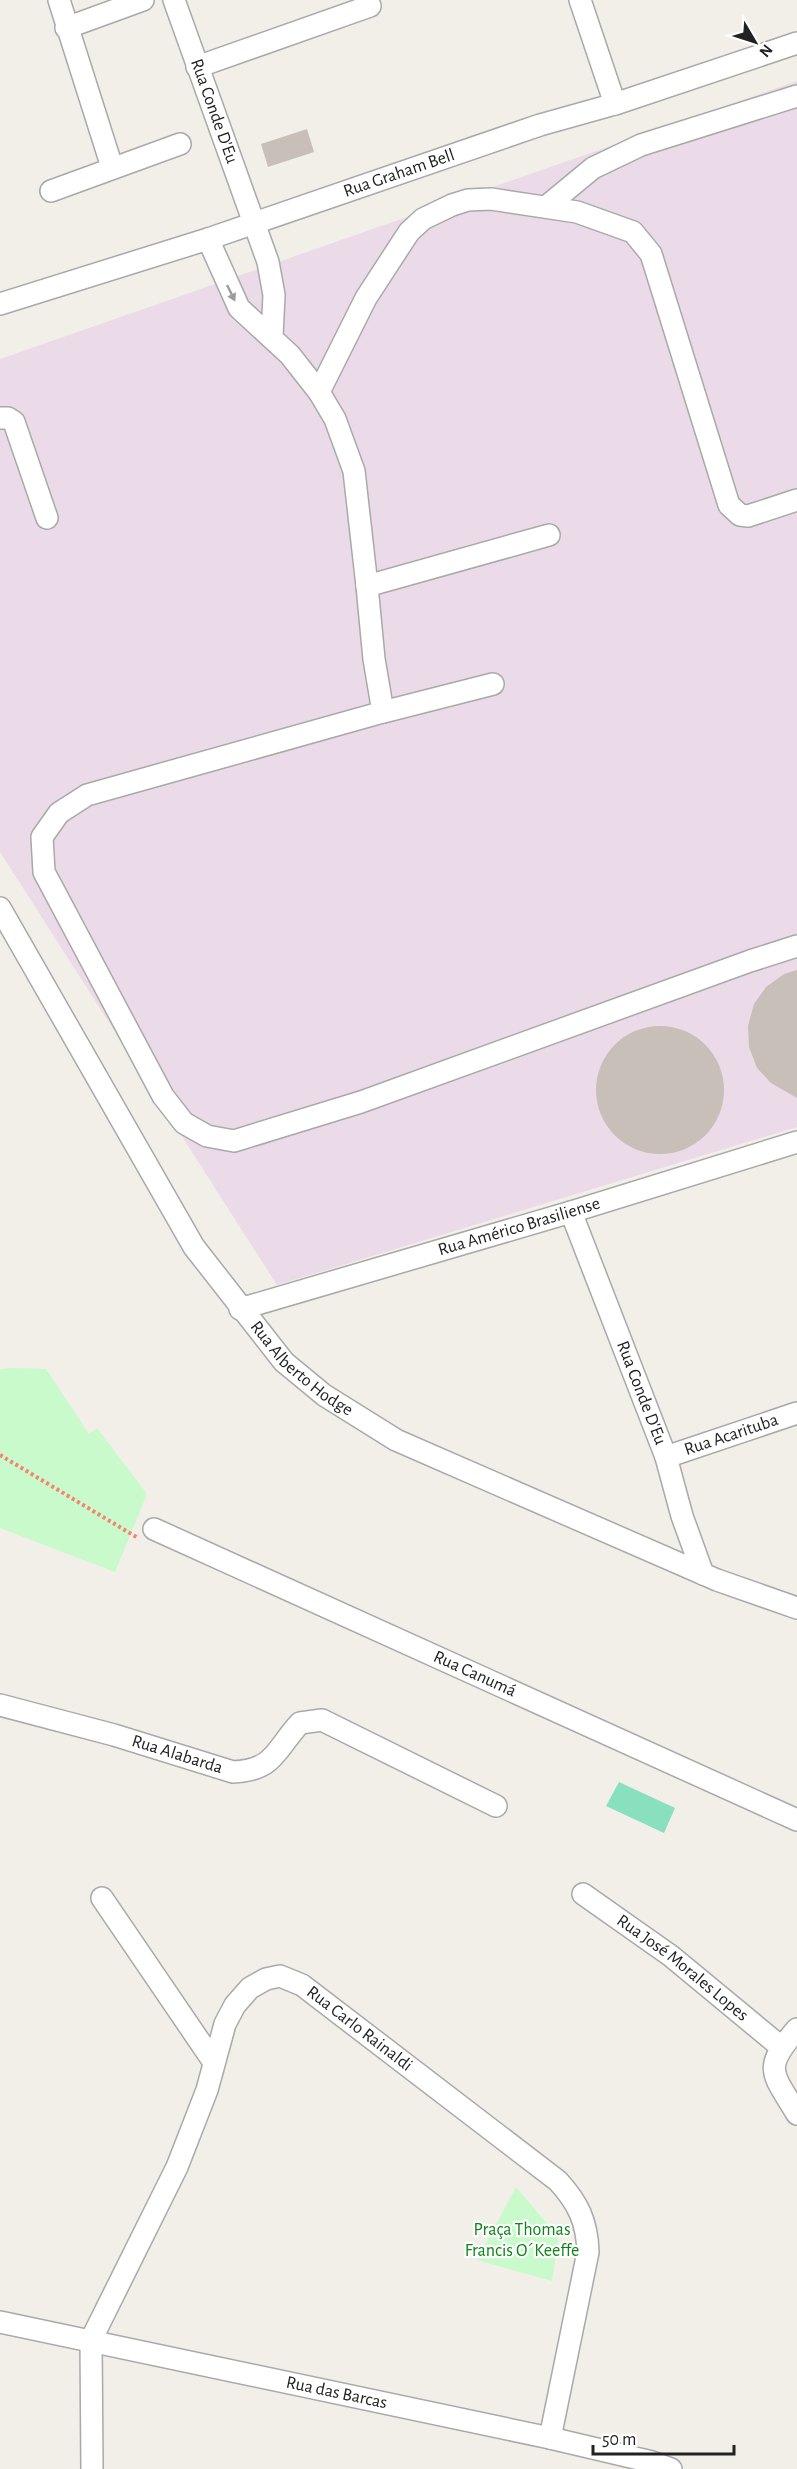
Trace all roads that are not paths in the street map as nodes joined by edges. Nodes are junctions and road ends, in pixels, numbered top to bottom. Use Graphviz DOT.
graph roads {
  1 [pos="59,0"];
  2 [pos="143,0"];
  3 [pos="174,0"];
  4 [pos="580,0"];
  5 [pos="370,6"];
  6 [pos="66,28"];
  7 [pos="797,43"];
  8 [pos="197,67"];
  9 [pos="797,96"];
  10 [pos="615,104"];
  11 [pos="180,144"];
  12 [pos="112,167"];
  13 [pos="51,191"];
  14 [pos="547,206"];
  15 [pos="254,222"];
  16 [pos="208,239"];
  17 [pos="0,304"];
  18 [pos="272,336"];
  19 [pos="319,392"];
  20 [pos="0,418"];
  21 [pos="797,500"];
  22 [pos="47,518"];
  23 [pos="549,535"];
  24 [pos="367,586"];
  25 [pos="493,684"];
  26 [pos="383,712"];
  27 [pos="0,908"];
  28 [pos="797,946"];
  29 [pos="797,1142"];
  30 [pos="571,1212"];
  31 [pos="240,1309"];
  32 [pos="797,1413"];
  33 [pos="666,1457"];
  34 [pos="145,1533"];
  35 [pos="703,1574"];
  36 [pos="797,1608"];
  37 [pos="0,1705"];
  38 [pos="496,1806"];
  39 [pos="797,1820"];
  40 [pos="583,1893"];
  41 [pos="102,1898"];
  42 [pos="797,2029"];
  43 [pos="782,2047"];
  44 [pos="213,2061"];
  45 [pos="797,2114"];
  46 [pos="0,2322"];
  47 [pos="91,2340"];
  48 [pos="550,2438"];
  49 [pos="92,2469"];
  50 [pos="671,2469"];
  1 -- 6 [label="street"];
  2 -- 6 [label="street"];
  3 -- 8 [label="street, Rua Conde D'Eu"];
  4 -- 10 [label="street"];
  5 -- 8 [label="street"];
  6 -- 12 [label="street"];
  7 -- 10 [label="street, Rua Graham Bell"];
  8 -- 15 [label="street, Rua Conde D'Eu"];
  9 -- 14 [label="street"];
  10 -- 15 [label="street, Rua Graham Bell"];
  11 -- 12 [label="street"];
  12 -- 13 [label="street"];
  14 -- 19 [label="street"];
  14 -- 21 [label="street"];
  15 -- 16 [label="street, Rua Graham Bell"];
  15 -- 18 [label="street, Rua Conde D'Eu"];
  16 -- 17 [label="street, Rua Graham Bell"];
  16 -- 18 [label="street, one-way"];
  18 -- 19 [label="street"];
  19 -- 24 [label="street"];
  20 -- 22 [label="street"];
  23 -- 24 [label="street"];
  24 -- 26 [label="street"];
  25 -- 26 [label="street"];
  26 -- 28 [label="street"];
  27 -- 31 [label="street, Rua Alberto Hodge"];
  29 -- 30 [label="street, Rua Américo Brasiliense"];
  30 -- 31 [label="street, Rua Américo Brasiliense"];
  30 -- 33 [label="street, Rua Conde D'Eu"];
  31 -- 35 [label="street, Rua Alberto Hodge"];
  32 -- 33 [label="street, Rua Acarituba"];
  33 -- 35 [label="street, Rua Conde D'Eu"];
  34 -- 39 [label="street, Rua Canumá"];
  35 -- 36 [label="street, Rua Alberto Hodge"];
  37 -- 38 [label="street, Rua Alabarda"];
  40 -- 43 [label="street, Rua José Morales Lopes"];
  41 -- 44 [label="street"];
  42 -- 43 [label="street"];
  43 -- 45 [label="street"];
  44 -- 47 [label="street, Rua Carlo Rainaldi"];
  44 -- 48 [label="street, Rua Carlo Rainaldi"];
  46 -- 47 [label="street, Rua das Barcas"];
  47 -- 48 [label="street, Rua das Barcas"];
  47 -- 49 [label="street"];
  48 -- 50 [label="street, Rua das Barcas"];
}
